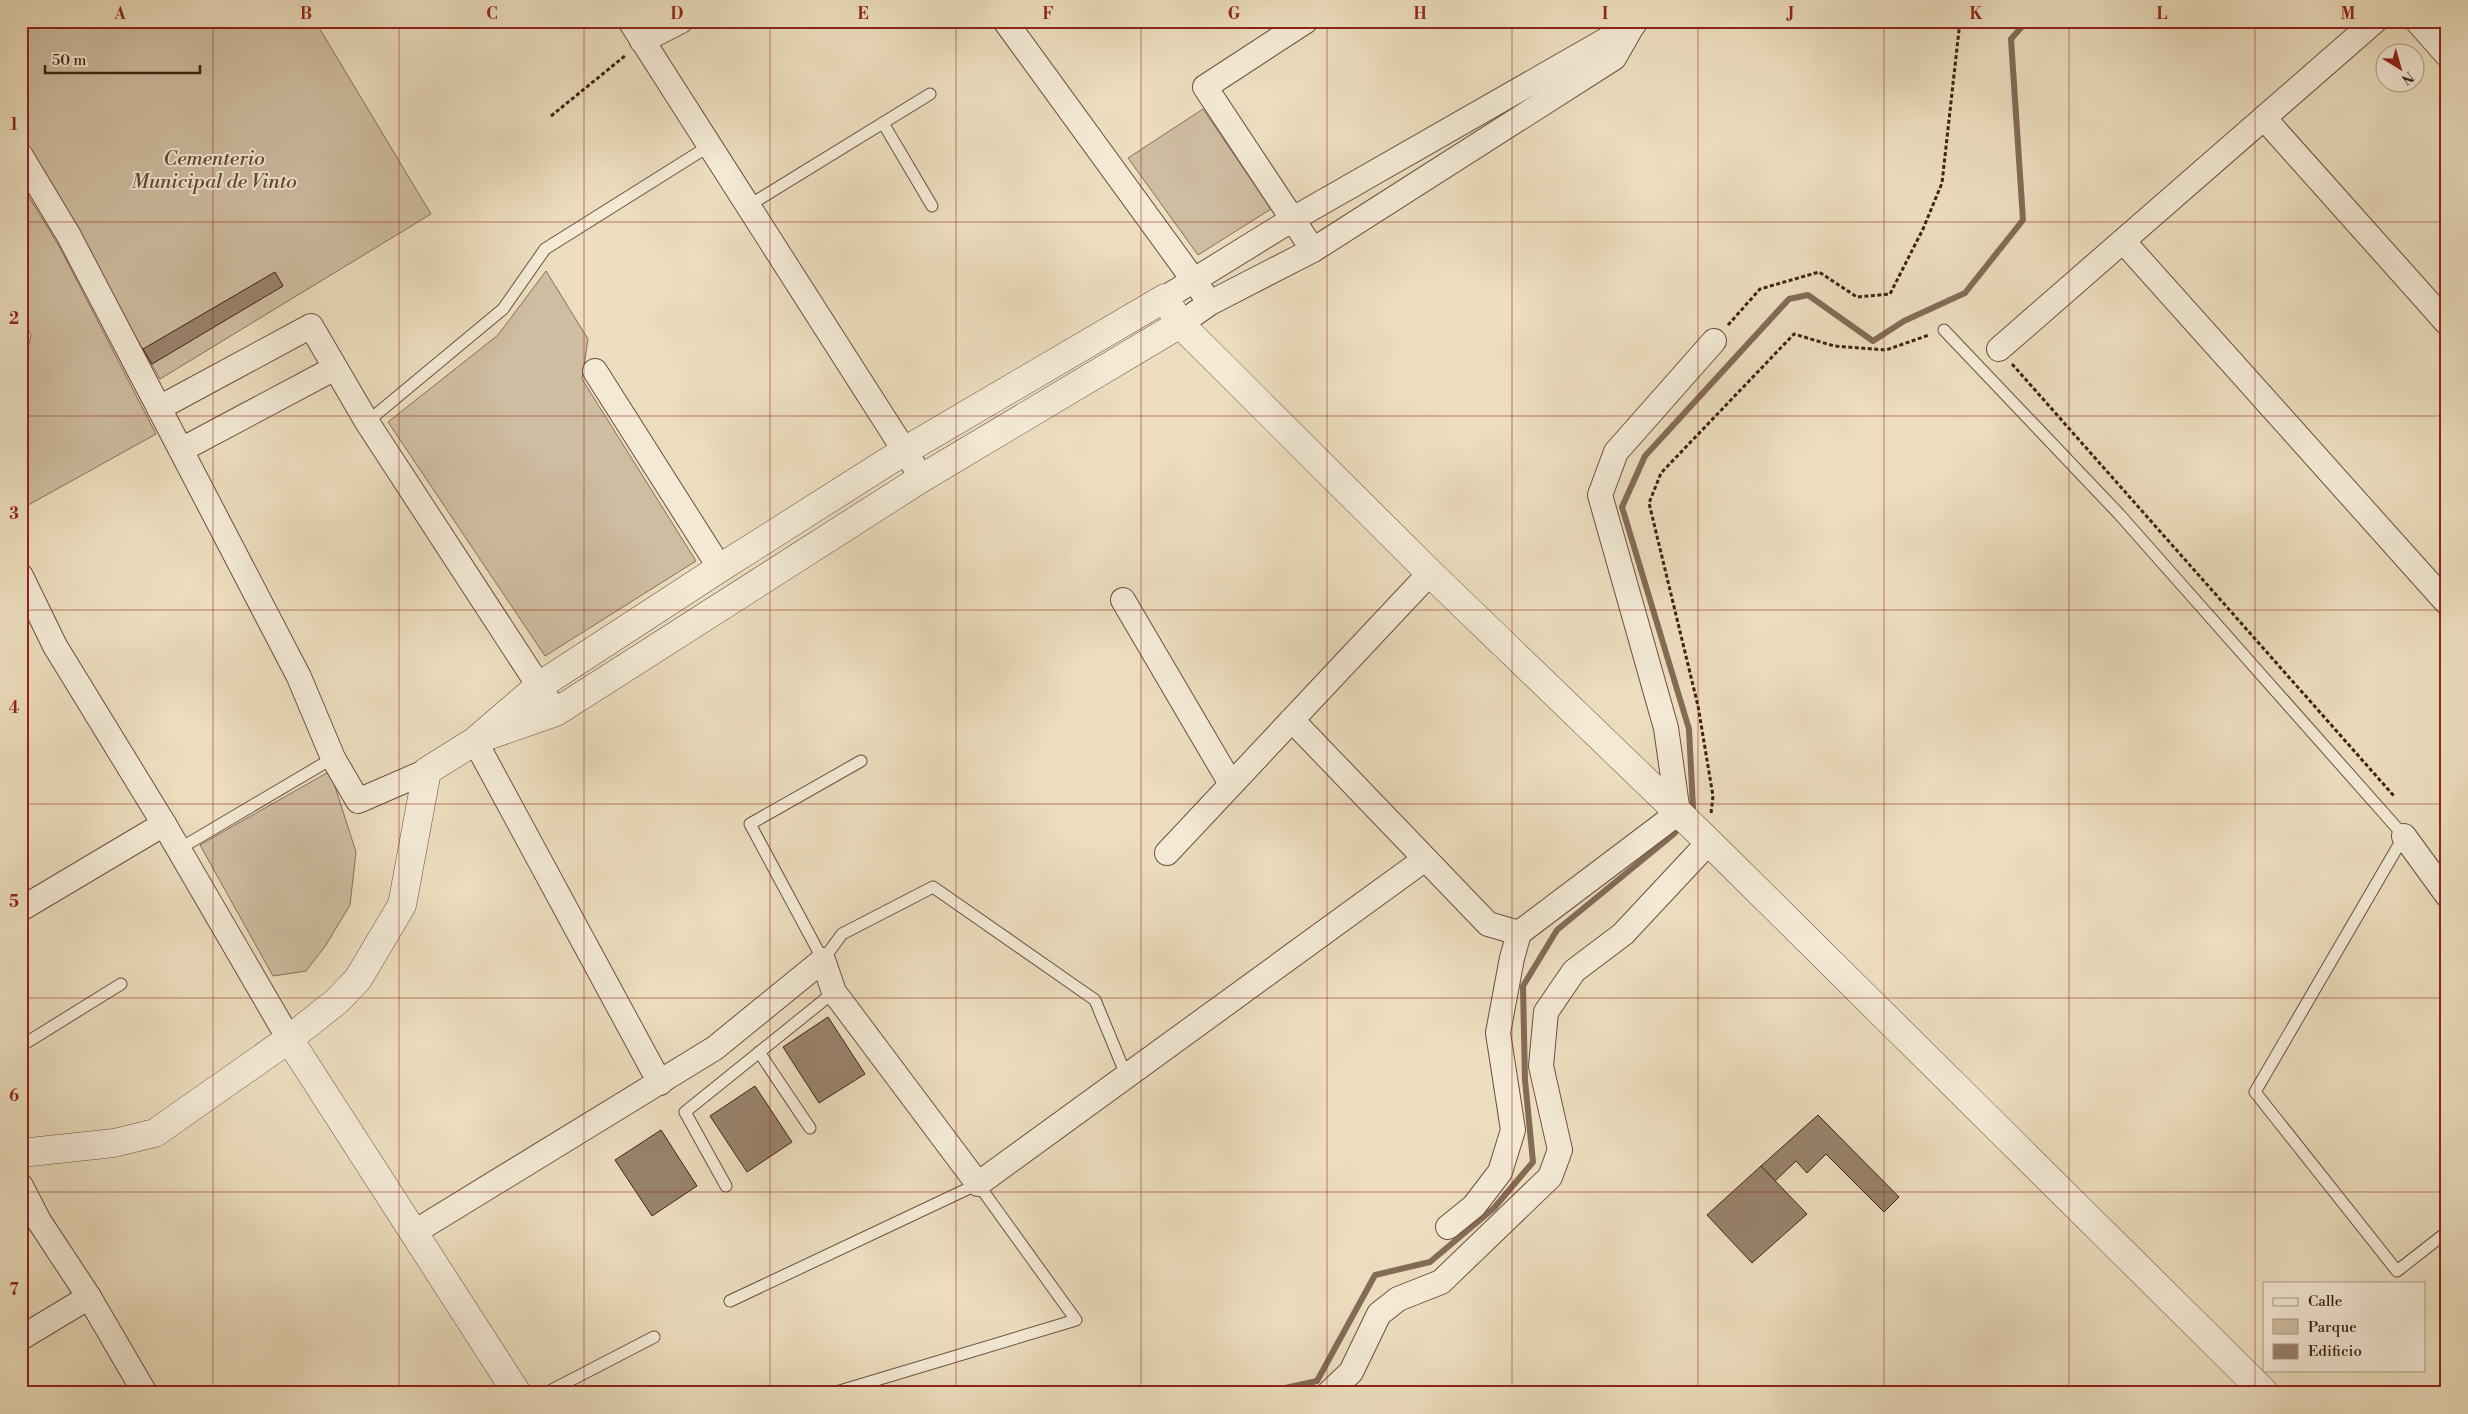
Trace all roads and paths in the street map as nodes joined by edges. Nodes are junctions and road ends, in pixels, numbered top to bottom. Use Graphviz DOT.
graph roads {
  1 [pos="630,21"];
  2 [pos="681,21"];
  3 [pos="1005,21"];
  4 [pos="1306,21"];
  5 [pos="1960,21"];
  6 [pos="2375,21"];
  7 [pos="2417,21"];
  8 [pos="1636,22"];
  9 [pos="642,42"];
  10 [pos="2447,56"];
  11 [pos="930,94"];
  12 [pos="551,116"];
  13 [pos="2264,118"];
  14 [pos="882,123"];
  15 [pos="709,146"];
  16 [pos="21,156"];
  17 [pos="748,206"];
  18 [pos="932,206"];
  19 [pos="1293,219"];
  20 [pos="2123,242"];
  21 [pos="1313,250"];
  22 [pos="1195,281"];
  23 [pos="1165,298"];
  24 [pos="1210,303"];
  25 [pos="2447,323"];
  26 [pos="1180,324"];
  27 [pos="1944,330"];
  28 [pos="1714,341"];
  29 [pos="1999,349"];
  30 [pos="335,368"];
  31 [pos="595,372"];
  32 [pos="159,408"];
  33 [pos="367,422"];
  34 [pos="181,450"];
  35 [pos="906,450"];
  36 [pos="922,478"];
  37 [pos="720,568"];
  38 [pos="1430,573"];
  39 [pos="21,576"];
  40 [pos="1123,600"];
  41 [pos="2447,603"];
  42 [pos="539,686"];
  43 [pos="556,712"];
  44 [pos="1292,720"];
  45 [pos="475,741"];
  46 [pos="334,758"];
  47 [pos="861,761"];
  48 [pos="427,771"];
  49 [pos="1231,784"];
  50 [pos="2394,796"];
  51 [pos="164,824"];
  52 [pos="1689,824"];
  53 [pos="2404,836"];
  54 [pos="179,849"];
  55 [pos="1167,853"];
  56 [pos="1425,859"];
  57 [pos="2447,895"];
  58 [pos="21,909"];
  59 [pos="1519,933"];
  60 [pos="822,960"];
  61 [pos="121,984"];
  62 [pos="834,992"];
  63 [pos="290,1039"];
  64 [pos="21,1046"];
  65 [pos="759,1052"];
  66 [pos="1126,1075"];
  67 [pos="660,1083"];
  68 [pos="810,1128"];
  69 [pos="21,1153"];
  70 [pos="978,1184"];
  71 [pos="21,1186"];
  72 [pos="726,1186"];
  73 [pos="1448,1227"];
  74 [pos="413,1232"];
  75 [pos="2447,1232"];
  76 [pos="88,1297"];
  77 [pos="730,1301"];
  78 [pos="654,1337"];
  79 [pos="21,1338"];
  80 [pos="145,1393"];
  81 [pos="517,1393"];
  82 [pos="546,1393"];
  83 [pos="833,1393"];
  84 [pos="1329,1393"];
  85 [pos="2265,1393"];
  1 -- 9 [label="street"];
  2 -- 9 [label="street"];
  3 -- 22 [label="street"];
  4 -- 19 [label="street"];
  5 -- 28 [label="path"];
  6 -- 13 [label="street"];
  7 -- 10 [label="street"];
  8 -- 19 [label="street"];
  8 -- 21 [label="street"];
  9 -- 12 [label="path"];
  9 -- 15 [label="street"];
  11 -- 14 [label="lane"];
  13 -- 20 [label="street"];
  13 -- 25 [label="street"];
  14 -- 17 [label="lane"];
  14 -- 18 [label="lane"];
  15 -- 17 [label="street"];
  15 -- 33 [label="lane"];
  16 -- 32 [label="street"];
  17 -- 35 [label="street"];
  19 -- 21 [label="street"];
  19 -- 22 [label="street"];
  20 -- 29 [label="street"];
  20 -- 41 [label="street"];
  21 -- 24 [label="street"];
  22 -- 23 [label="street"];
  22 -- 24 [label="street"];
  23 -- 26 [label="street"];
  23 -- 35 [label="street"];
  24 -- 26 [label="street"];
  26 -- 36 [label="street"];
  26 -- 38 [label="street"];
  27 -- 52 [label="path"];
  27 -- 53 [label="lane"];
  28 -- 52 [label="street"];
  29 -- 50 [label="path"];
  30 -- 32 [label="street"];
  30 -- 33 [label="street"];
  30 -- 34 [label="street"];
  31 -- 37 [label="street"];
  32 -- 34 [label="street"];
  33 -- 42 [label="street"];
  34 -- 46 [label="street"];
  35 -- 36 [label="street"];
  35 -- 37 [label="street"];
  36 -- 43 [label="street"];
  37 -- 42 [label="street"];
  38 -- 44 [label="street"];
  38 -- 52 [label="street"];
  39 -- 51 [label="street"];
  40 -- 49 [label="street"];
  42 -- 43 [label="street"];
  42 -- 45 [label="street"];
  43 -- 45 [label="street"];
  44 -- 49 [label="street"];
  44 -- 56 [label="street"];
  45 -- 48 [label="street"];
  45 -- 67 [label="street"];
  46 -- 48 [label="street"];
  46 -- 54 [label="lane"];
  47 -- 60 [label="lane"];
  48 -- 63 [label="street"];
  49 -- 55 [label="street"];
  51 -- 54 [label="street"];
  51 -- 58 [label="street"];
  52 -- 59 [label="street"];
  52 -- 84 [label="street"];
  52 -- 85 [label="street"];
  53 -- 57 [label="street"];
  53 -- 75 [label="lane"];
  54 -- 63 [label="street"];
  56 -- 59 [label="street"];
  56 -- 66 [label="street"];
  59 -- 73 [label="street"];
  60 -- 62 [label="street"];
  60 -- 66 [label="lane"];
  60 -- 67 [label="street"];
  61 -- 64 [label="lane"];
  62 -- 65 [label="lane"];
  62 -- 70 [label="street"];
  63 -- 69 [label="street"];
  63 -- 74 [label="street"];
  65 -- 68 [label="lane"];
  65 -- 72 [label="lane"];
  66 -- 70 [label="street"];
  67 -- 74 [label="street"];
  70 -- 77 [label="lane"];
  70 -- 83 [label="lane"];
  71 -- 76 [label="street"];
  74 -- 81 [label="street"];
  76 -- 79 [label="street"];
  76 -- 80 [label="street"];
  78 -- 82 [label="lane"];
}
